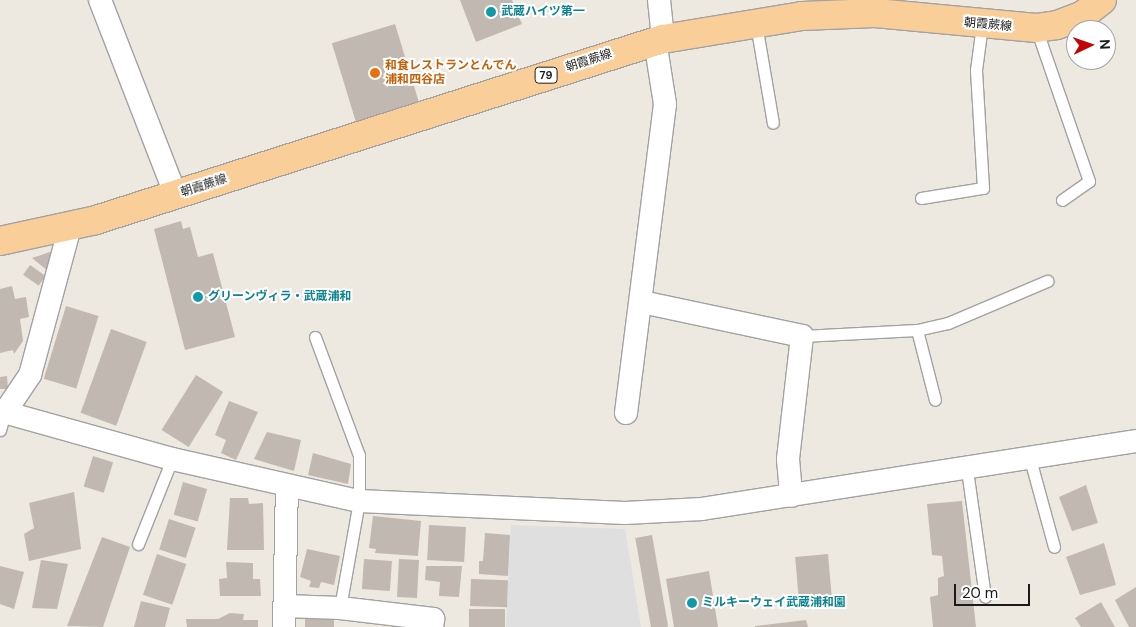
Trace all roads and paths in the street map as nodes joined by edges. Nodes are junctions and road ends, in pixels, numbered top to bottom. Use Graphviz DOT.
graph roads {
  1 [pos="100,0"];
  2 [pos="659,0"];
  3 [pos="1102,0"];
  4 [pos="874,7"];
  5 [pos="801,8"];
  6 [pos="756,24"];
  7 [pos="982,25"];
  8 [pos="1036,28"];
  9 [pos="659,40"];
  10 [pos="773,123"];
  11 [pos="176,196"];
  12 [pos="921,198"];
  13 [pos="1062,200"];
  14 [pos="70,227"];
  15 [pos="0,241"];
  16 [pos="1047,281"];
  17 [pos="642,302"];
  18 [pos="917,330"];
  19 [pos="802,336"];
  20 [pos="315,338"];
  21 [pos="935,400"];
  22 [pos="626,413"];
  23 [pos="2,418"];
  24 [pos="1136,441"];
  25 [pos="172,459"];
  26 [pos="1030,459"];
  27 [pos="967,470"];
  28 [pos="287,487"];
  29 [pos="791,496"];
  30 [pos="359,501"];
  31 [pos="138,544"];
  32 [pos="1054,547"];
  33 [pos="985,597"];
  34 [pos="340,608"];
  35 [pos="284,617"];
  36 [pos="432,627"];
  1 -- 11 [label="street"];
  2 -- 9 [label="street"];
  3 -- 8 [label="main road, 朝霞蕨線 / 79"];
  4 -- 5 [label="main road, 朝霞蕨線 / 79"];
  4 -- 7 [label="main road, 朝霞蕨線 / 79"];
  5 -- 6 [label="main road, 朝霞蕨線 / 79"];
  6 -- 9 [label="main road, 朝霞蕨線 / 79"];
  6 -- 10 [label="lane"];
  7 -- 8 [label="main road, 朝霞蕨線 / 79"];
  7 -- 12 [label="lane"];
  8 -- 13 [label="lane"];
  9 -- 11 [label="main road, 朝霞蕨線 / 79"];
  9 -- 17 [label="street"];
  11 -- 14 [label="main road, 朝霞蕨線 / 79"];
  14 -- 15 [label="main road, 朝霞蕨線 / 79"];
  14 -- 23 [label="street"];
  16 -- 18 [label="lane"];
  17 -- 19 [label="street"];
  17 -- 22 [label="street"];
  18 -- 19 [label="lane"];
  18 -- 21 [label="lane"];
  19 -- 29 [label="street"];
  20 -- 30 [label="lane"];
  23 -- 25 [label="street"];
  24 -- 26 [label="street"];
  25 -- 28 [label="street"];
  25 -- 31 [label="lane"];
  26 -- 27 [label="street"];
  26 -- 32 [label="lane"];
  27 -- 29 [label="street"];
  27 -- 33 [label="lane"];
  28 -- 30 [label="street"];
  28 -- 35 [label="street"];
  29 -- 30 [label="street"];
  30 -- 34 [label="lane"];
  34 -- 35 [label="street"];
  34 -- 36 [label="street"];
}
